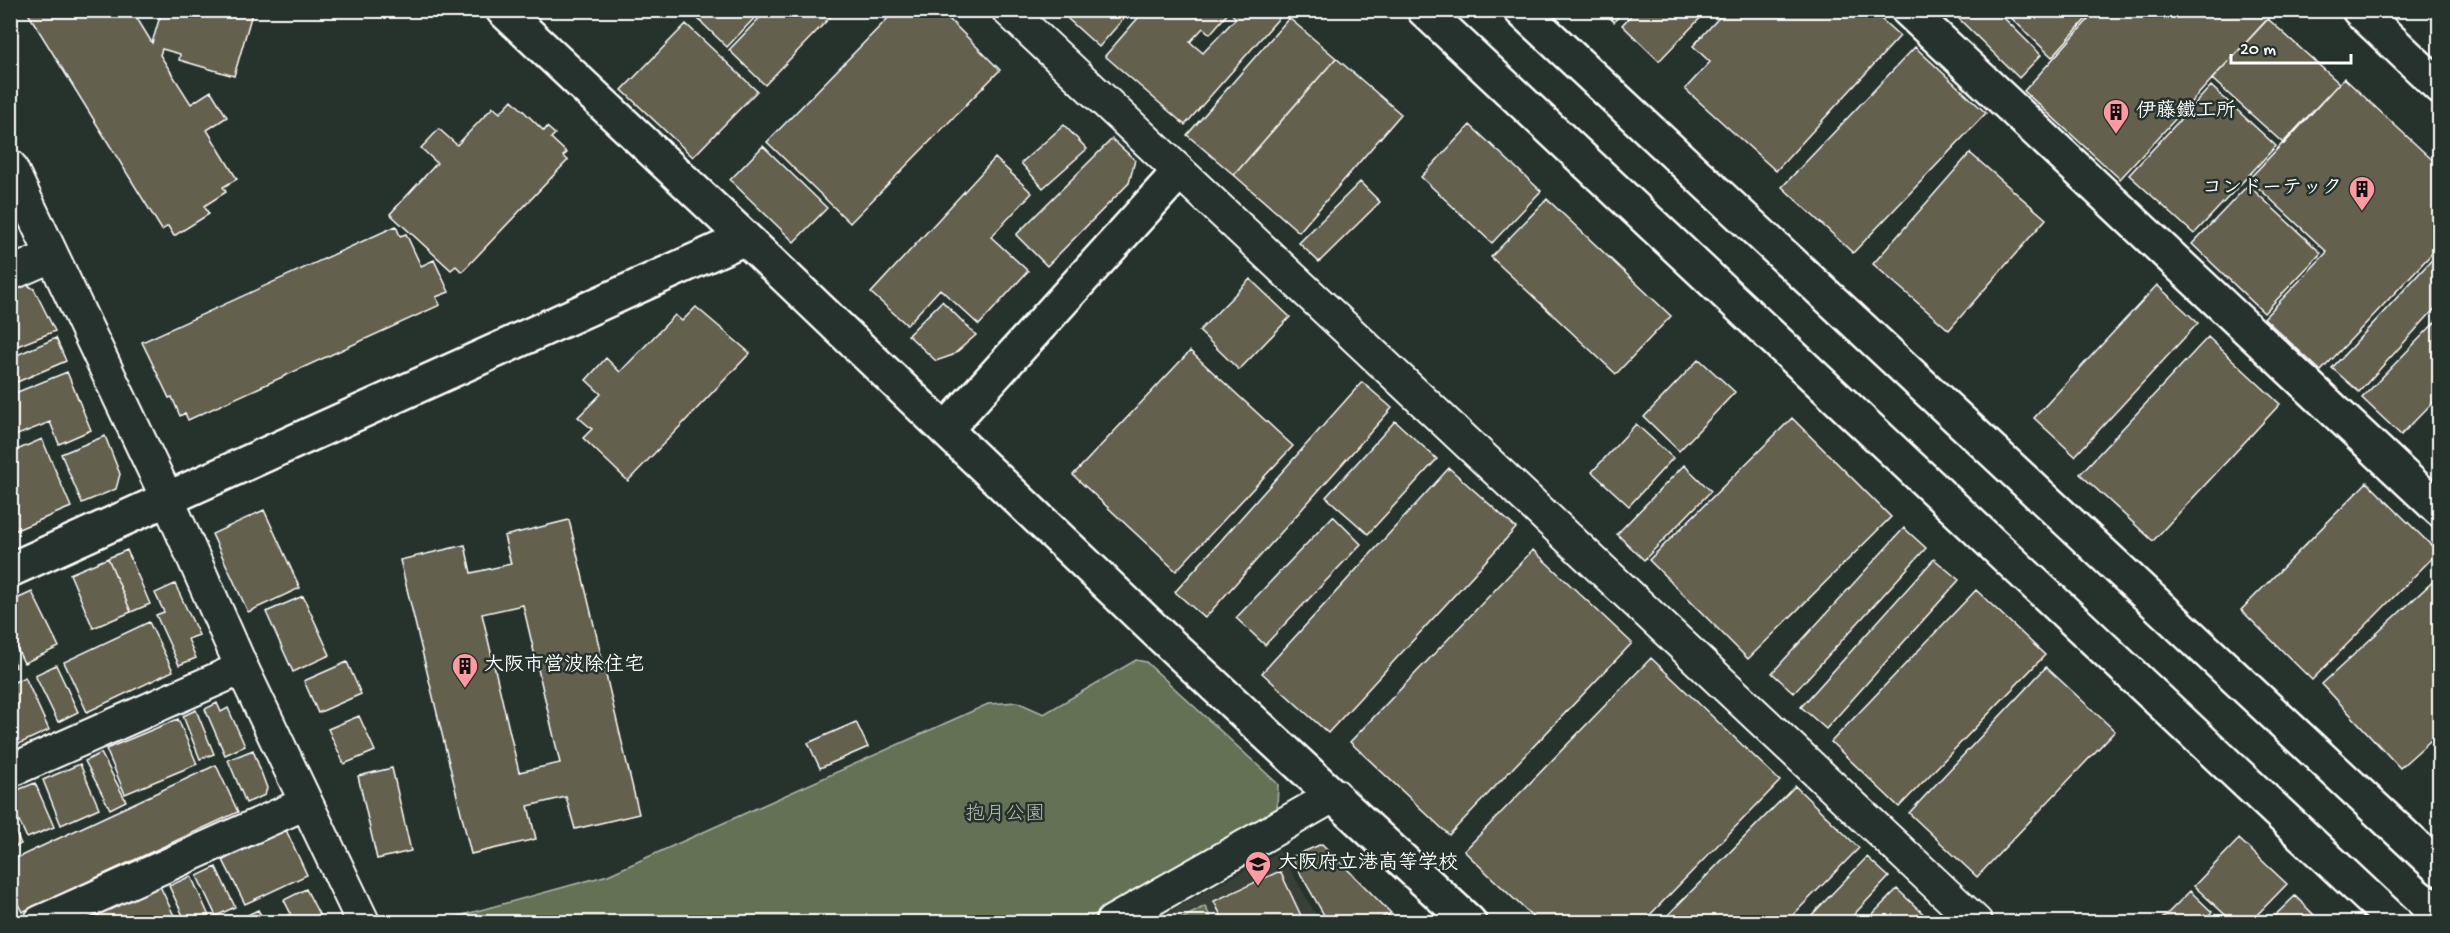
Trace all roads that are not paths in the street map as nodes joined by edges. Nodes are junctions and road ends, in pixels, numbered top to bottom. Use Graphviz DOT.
graph roads {
  1 [pos="503,10"];
  2 [pos="1008,10"];
  3 [pos="1424,10"];
  4 [pos="1521,10"];
  5 [pos="1908,10"];
  6 [pos="2360,10"];
  7 [pos="2439,87"];
  8 [pos="10,166"];
  9 [pos="1178,173"];
  10 [pos="745,238"];
  11 [pos="51,256"];
  12 [pos="10,274"];
  13 [pos="946,429"];
  14 [pos="167,498"];
  15 [pos="2439,510"];
  16 [pos="10,570"];
  17 [pos="242,668"];
  18 [pos="10,771"];
  19 [pos="1335,795"];
  20 [pos="306,803"];
  21 [pos="2439,869"];
  22 [pos="40,922"];
  23 [pos="363,922"];
  24 [pos="1112,922"];
  25 [pos="1469,922"];
  26 [pos="1976,922"];
  27 [pos="2395,922"];
  1 -- 10 [label="street"];
  2 -- 9 [label="street"];
  3 -- 27 [label="street"];
  4 -- 21 [label="street"];
  5 -- 15 [label="street"];
  6 -- 7 [label="street"];
  8 -- 11 [label="street"];
  9 -- 13 [label="street"];
  9 -- 26 [label="street"];
  10 -- 13 [label="street"];
  10 -- 14 [label="street"];
  11 -- 12 [label="street"];
  11 -- 14 [label="street"];
  13 -- 19 [label="street"];
  14 -- 16 [label="street"];
  14 -- 17 [label="street"];
  17 -- 18 [label="street"];
  17 -- 20 [label="street"];
  19 -- 24 [label="street"];
  19 -- 25 [label="street"];
  20 -- 22 [label="street"];
  20 -- 23 [label="street"];
}
